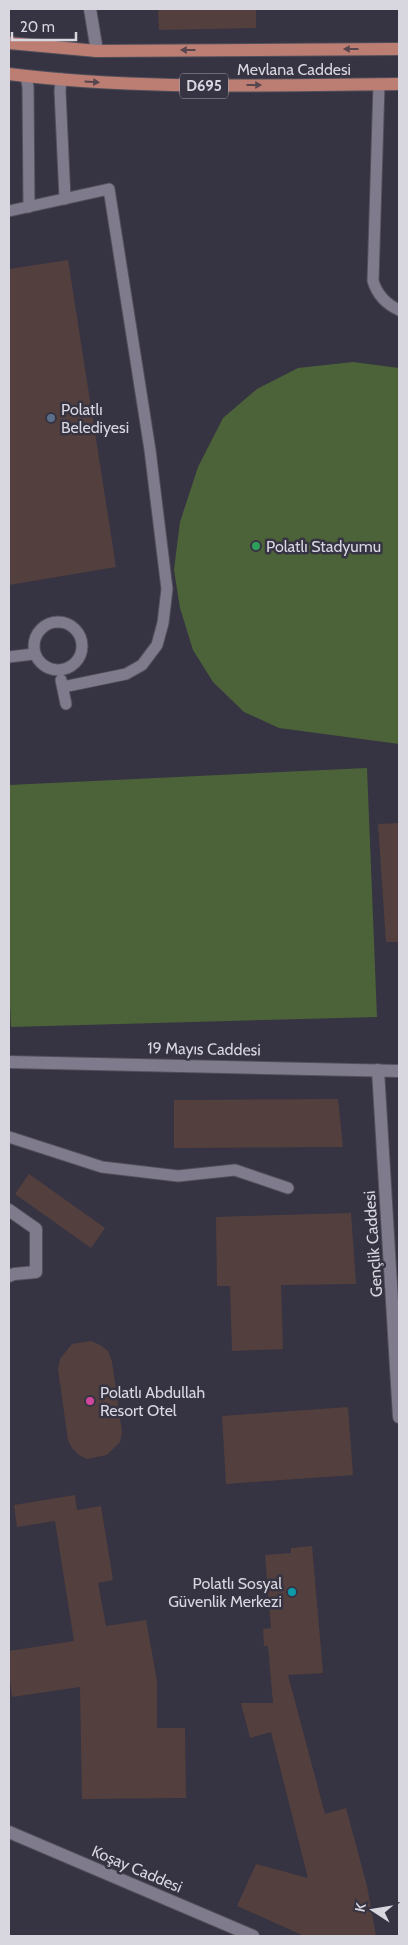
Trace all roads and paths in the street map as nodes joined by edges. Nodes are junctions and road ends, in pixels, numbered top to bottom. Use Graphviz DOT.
graph roads {
  1 [pos="90,9"];
  2 [pos="9,43"];
  3 [pos="398,47"];
  4 [pos="97,51"];
  5 [pos="9,74"];
  6 [pos="26,76"];
  7 [pos="61,79"];
  8 [pos="379,84"];
  9 [pos="399,84"];
  10 [pos="65,199"];
  11 [pos="29,207"];
  12 [pos="9,211"];
  13 [pos="399,310"];
  14 [pos="34,654"];
  15 [pos="9,657"];
  16 [pos="60,671"];
  17 [pos="63,687"];
  18 [pos="66,704"];
  19 [pos="9,1062"];
  20 [pos="378,1070"];
  21 [pos="399,1071"];
  22 [pos="9,1137"];
  23 [pos="288,1188"];
  24 [pos="9,1210"];
  25 [pos="9,1276"];
  26 [pos="399,1417"];
  27 [pos="9,1832"];
  28 [pos="253,1936"];
  1 -- 4 [label="street"];
  2 -- 4 [label="main road, Mevlana Caddesi / D695"];
  3 -- 4 [label="main road, Mevlana Caddesi / D695, one-way"];
  5 -- 6 [label="main road, Mevlana Caddesi / D695"];
  6 -- 7 [label="main road, Mevlana Caddesi / D695"];
  6 -- 11 [label="lane"];
  7 -- 8 [label="main road, Mevlana Caddesi / D695, one-way"];
  7 -- 10 [label="lane"];
  8 -- 9 [label="main road, Mevlana Caddesi / D695"];
  8 -- 13 [label="lane"];
  10 -- 11 [label="lane"];
  10 -- 17 [label="lane"];
  11 -- 12 [label="lane"];
  14 -- 15 [label="lane"];
  14 -- 16 [label="lane"];
  14 -- 16 [label="lane"];
  16 -- 17 [label="lane"];
  17 -- 18 [label="lane"];
  19 -- 20 [label="street, 19 Mayıs Caddesi"];
  20 -- 21 [label="street, 19 Mayıs Caddesi"];
  20 -- 26 [label="street, Gençlik Caddesi"];
  22 -- 23 [label="lane"];
  24 -- 25 [label="street"];
  27 -- 28 [label="street, Koşay Caddesi"];
}
